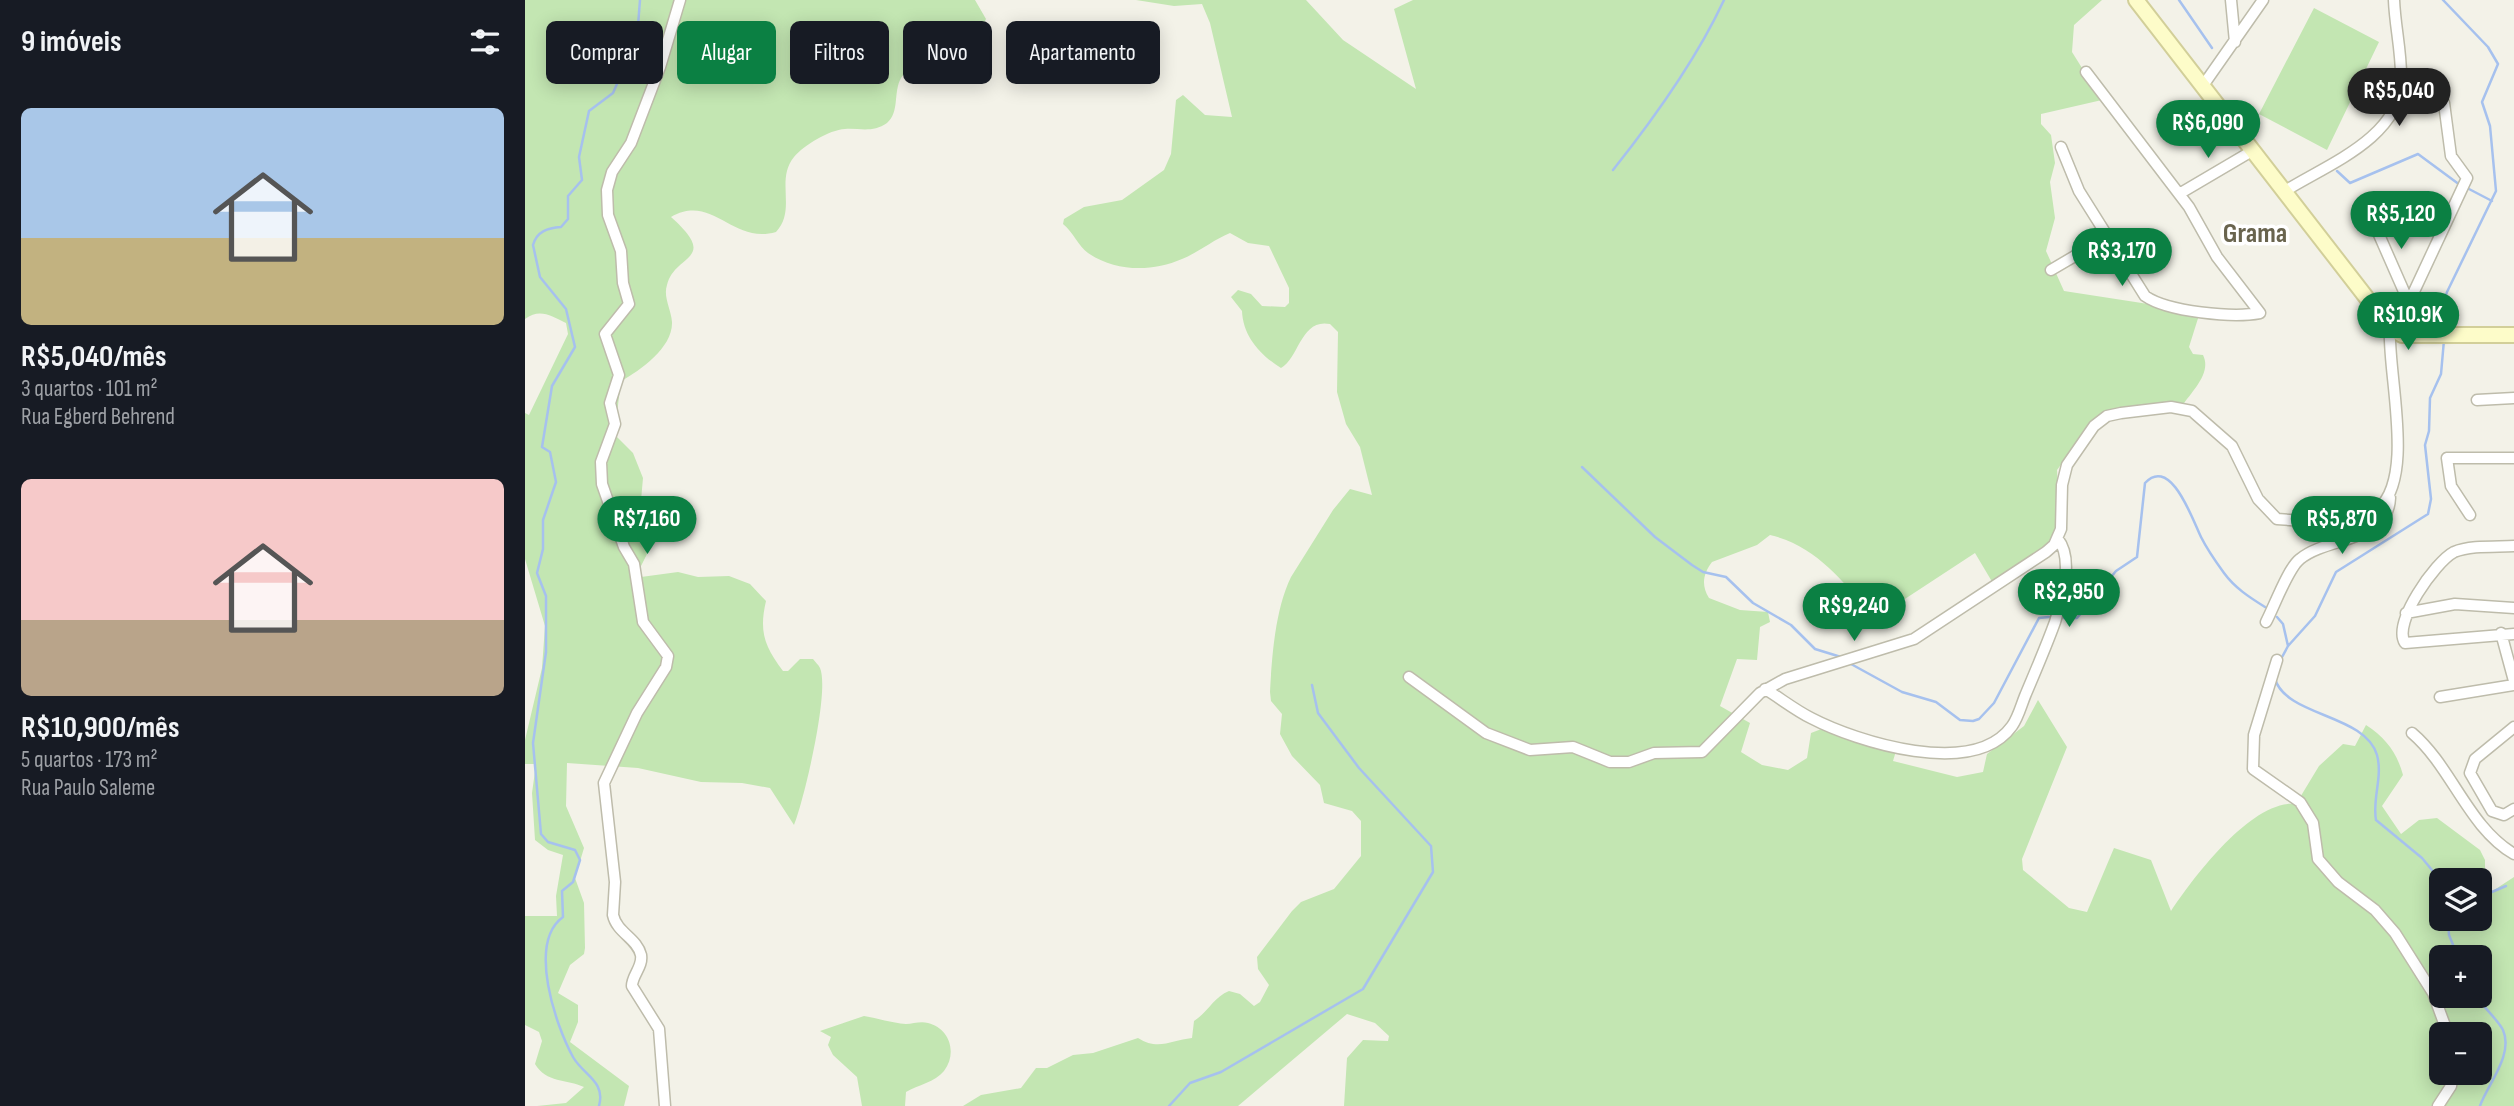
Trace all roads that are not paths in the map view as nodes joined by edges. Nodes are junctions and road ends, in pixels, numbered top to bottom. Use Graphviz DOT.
graph roads {
  1 [pos="680,0"];
  2 [pos="2231,0"];
  3 [pos="2263,0"];
  4 [pos="2393,1"];
  5 [pos="2140,4"];
  6 [pos="2235,43"];
  7 [pos="2086,72"];
  8 [pos="2202,87"];
  9 [pos="2444,103"];
  10 [pos="2061,147"];
  11 [pos="2252,151"];
  12 [pos="2285,191"];
  13 [pos="2179,194"];
  14 [pos="2379,198"];
  15 [pos="2109,236"];
  16 [pos="2051,270"];
  17 [pos="2406,308"];
  18 [pos="2374,309"];
  19 [pos="2396,331"];
  20 [pos="2514,335"];
  21 [pos="2514,398"];
  22 [pos="2477,400"];
  23 [pos="2514,458"];
  24 [pos="2389,492"];
  25 [pos="2470,515"];
  26 [pos="2058,539"];
  27 [pos="2514,546"];
  28 [pos="2514,607"];
  29 [pos="2404,618"];
  30 [pos="2266,622"];
  31 [pos="2501,633"];
  32 [pos="2514,634"];
  33 [pos="2277,660"];
  34 [pos="1409,677"];
  35 [pos="2514,683"];
  36 [pos="1765,689"];
  37 [pos="2440,697"];
  38 [pos="2514,727"];
  39 [pos="2412,733"];
  40 [pos="2514,809"];
  41 [pos="2514,854"];
  42 [pos="2444,1022"];
  43 [pos="2451,1085"];
  44 [pos="665,1106"];
  45 [pos="2438,1106"];
  1 -- 44 [label="street"];
  2 -- 6 [label="street"];
  3 -- 6 [label="street"];
  4 -- 12 [label="street"];
  5 -- 8 [label="main road"];
  6 -- 8 [label="street"];
  7 -- 13 [label="street"];
  8 -- 11 [label="main road"];
  9 -- 17 [label="street"];
  10 -- 15 [label="street"];
  11 -- 12 [label="main road"];
  11 -- 13 [label="street"];
  12 -- 18 [label="main road"];
  13 -- 15 [label="street"];
  14 -- 17 [label="street"];
  15 -- 16 [label="street"];
  17 -- 18 [label="street"];
  17 -- 19 [label="street"];
  18 -- 19 [label="main road"];
  19 -- 20 [label="main road"];
  19 -- 24 [label="street"];
  21 -- 22 [label="street"];
  23 -- 25 [label="street"];
  24 -- 26 [label="street"];
  24 -- 30 [label="street"];
  26 -- 36 [label="street"];
  26 -- 36 [label="street"];
  27 -- 29 [label="street"];
  28 -- 29 [label="street"];
  29 -- 31 [label="street"];
  31 -- 32 [label="street"];
  31 -- 35 [label="street"];
  33 -- 42 [label="street"];
  34 -- 36 [label="street"];
  35 -- 37 [label="street"];
  38 -- 40 [label="street"];
  39 -- 41 [label="street"];
  43 -- 45 [label="street"];
}
